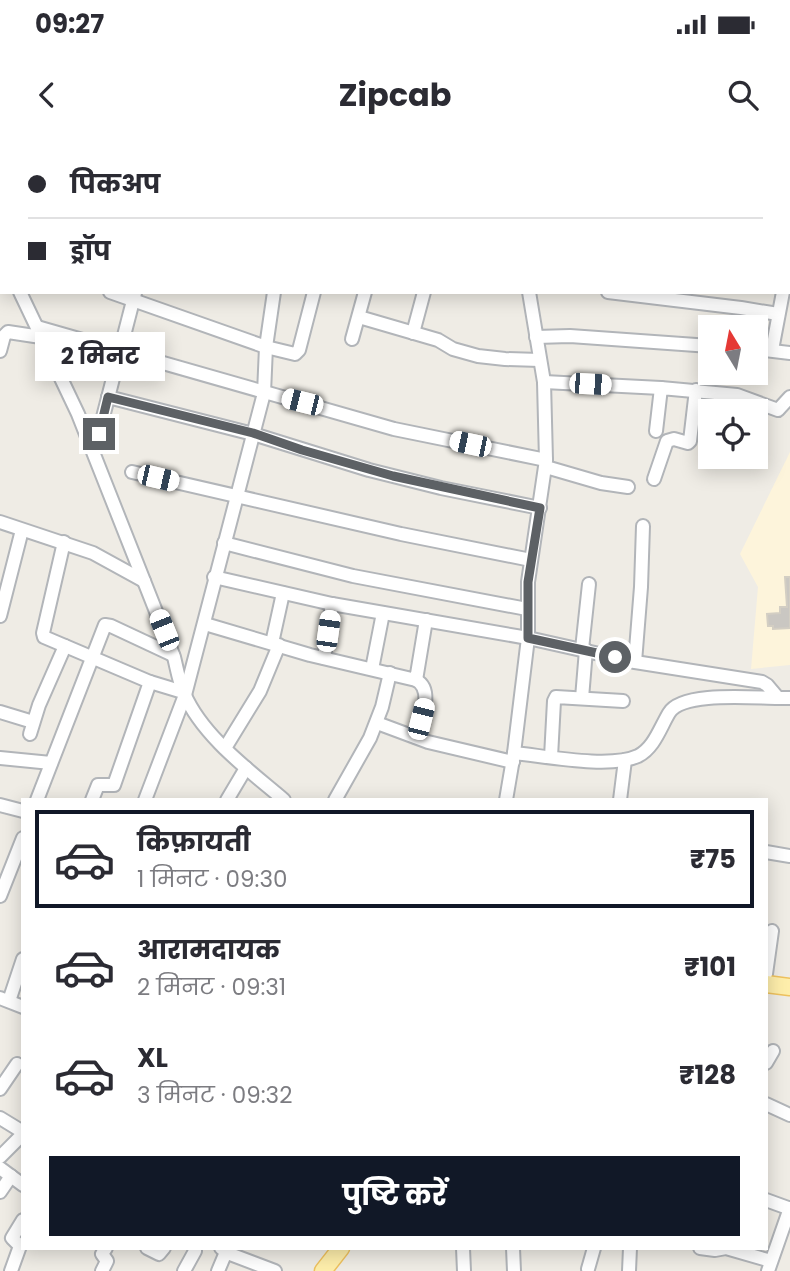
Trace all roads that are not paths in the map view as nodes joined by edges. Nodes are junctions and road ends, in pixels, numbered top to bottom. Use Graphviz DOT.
graph roads {
  1 [pos="21,294"];
  2 [pos="274,294"];
  3 [pos="313,294"];
  4 [pos="365,294"];
  5 [pos="423,294"];
  6 [pos="529,294"];
  7 [pos="625,294"];
  8 [pos="783,294"];
  9 [pos="134,296"];
  10 [pos="778,314"];
  11 [pos="359,317"];
  12 [pos="39,332"];
  13 [pos="413,333"];
  14 [pos="536,337"];
  15 [pos="352,339"];
  16 [pos="698,345"];
  17 [pos="266,347"];
  18 [pos="0,348"];
  19 [pos="768,350"];
  20 [pos="772,350"];
  21 [pos="121,351"];
  22 [pos="790,353"];
  23 [pos="540,360"];
  24 [pos="544,382"];
  25 [pos="661,388"];
  26 [pos="696,390"];
  27 [pos="264,393"];
  28 [pos="108,397"];
  29 [pos="790,397"];
  30 [pos="656,431"];
  31 [pos="253,433"];
  32 [pos="93,452"];
  33 [pos="546,463"];
  34 [pos="132,472"];
  35 [pos="654,480"];
  36 [pos="628,487"];
  37 [pos="237,497"];
  38 [pos="540,508"];
  39 [pos="0,522"];
  40 [pos="643,526"];
  41 [pos="22,530"];
  42 [pos="64,542"];
  43 [pos="224,543"];
  44 [pos="531,560"];
  45 [pos="214,577"];
  46 [pos="144,582"];
  47 [pos="589,584"];
  48 [pos="283,593"];
  49 [pos="332,604"];
  50 [pos="527,609"];
  51 [pos="383,613"];
  52 [pos="0,616"];
  53 [pos="426,620"];
  54 [pos="205,624"];
  55 [pos="528,638"];
  56 [pos="276,644"];
  57 [pos="65,646"];
  58 [pos="584,650"];
  59 [pos="173,655"];
  60 [pos="91,657"];
  61 [pos="324,658"];
  62 [pos="635,662"];
  63 [pos="372,669"];
  64 [pos="390,673"];
  65 [pos="416,680"];
  66 [pos="150,682"];
  67 [pos="184,694"];
  68 [pos="582,698"];
  69 [pos="784,698"];
  70 [pos="623,701"];
  71 [pos="0,712"];
  72 [pos="377,723"];
  73 [pos="416,737"];
  74 [pos="225,748"];
  75 [pos="513,757"];
  76 [pos="551,757"];
  77 [pos="0,758"];
  78 [pos="625,760"];
  79 [pos="51,763"];
  80 [pos="247,768"];
  81 [pos="38,798"];
  82 [pos="93,798"];
  83 [pos="146,798"];
  84 [pos="229,798"];
  85 [pos="282,798"];
  86 [pos="336,798"];
  87 [pos="506,798"];
  88 [pos="620,798"];
  89 [pos="0,805"];
  90 [pos="21,810"];
  91 [pos="21,843"];
  92 [pos="768,852"];
  93 [pos="790,856"];
  94 [pos="0,896"];
  95 [pos="772,931"];
  96 [pos="768,960"];
  97 [pos="21,963"];
  98 [pos="768,984"];
  99 [pos="790,987"];
  100 [pos="4,1000"];
  101 [pos="21,1006"];
  102 [pos="773,1051"];
  103 [pos="768,1060"];
  104 [pos="17,1064"];
  105 [pos="0,1089"];
  106 [pos="768,1105"];
  107 [pos="790,1115"];
  108 [pos="0,1118"];
  109 [pos="21,1132"];
  110 [pos="21,1135"];
  111 [pos="0,1157"];
  112 [pos="0,1168"];
  113 [pos="11,1176"];
  114 [pos="21,1184"];
  115 [pos="0,1192"];
  116 [pos="768,1201"];
  117 [pos="789,1208"];
  118 [pos="21,1223"];
  119 [pos="99,1250"];
  120 [pos="223,1250"];
  121 [pos="339,1250"];
  122 [pos="463,1250"];
  123 [pos="513,1250"];
  124 [pos="593,1250"];
  125 [pos="629,1250"];
  126 [pos="741,1250"];
  127 [pos="195,1251"];
  128 [pos="770,1266"];
  129 [pos="588,1269"];
  130 [pos="11,1271"];
  131 [pos="102,1271"];
  132 [pos="184,1271"];
  133 [pos="218,1271"];
  134 [pos="275,1271"];
  135 [pos="323,1271"];
  136 [pos="464,1271"];
  137 [pos="514,1271"];
  138 [pos="629,1271"];
  1 -- 12 [label="street"];
  2 -- 17 [label="street"];
  3 -- 17 [label="street"];
  4 -- 11 [label="street"];
  5 -- 13 [label="street"];
  6 -- 14 [label="street"];
  7 -- 10 [label="street"];
  8 -- 10 [label="street"];
  9 -- 17 [label="street"];
  9 -- 21 [label="street"];
  10 -- 20 [label="street"];
  11 -- 13 [label="street"];
  11 -- 15 [label="street"];
  12 -- 18 [label="street"];
  12 -- 21 [label="street"];
  12 -- 32 [label="street"];
  13 -- 23 [label="street"];
  14 -- 16 [label="street"];
  14 -- 23 [label="street"];
  17 -- 27 [label="street"];
  19 -- 20 [label="street"];
  20 -- 22 [label="street"];
  21 -- 27 [label="street"];
  21 -- 28 [label="street"];
  23 -- 24 [label="street"];
  24 -- 25 [label="street"];
  24 -- 33 [label="street"];
  25 -- 26 [label="street"];
  25 -- 30 [label="street"];
  26 -- 29 [label="street"];
  26 -- 35 [label="street"];
  27 -- 31 [label="street"];
  27 -- 33 [label="street"];
  28 -- 31 [label="street"];
  28 -- 32 [label="street"];
  31 -- 37 [label="street"];
  31 -- 38 [label="street"];
  32 -- 46 [label="street"];
  33 -- 36 [label="street"];
  33 -- 38 [label="street"];
  34 -- 37 [label="street"];
  37 -- 43 [label="street"];
  37 -- 44 [label="street"];
  38 -- 44 [label="street"];
  39 -- 41 [label="street"];
  40 -- 62 [label="street"];
  41 -- 42 [label="street"];
  41 -- 52 [label="street"];
  42 -- 46 [label="street"];
  42 -- 57 [label="street"];
  43 -- 45 [label="street"];
  43 -- 50 [label="street"];
  44 -- 50 [label="street"];
  45 -- 48 [label="street"];
  45 -- 54 [label="street"];
  46 -- 59 [label="street"];
  47 -- 58 [label="street"];
  48 -- 49 [label="street"];
  48 -- 56 [label="street"];
  49 -- 51 [label="street"];
  49 -- 61 [label="street"];
  50 -- 55 [label="street"];
  51 -- 53 [label="street"];
  51 -- 63 [label="street"];
  53 -- 55 [label="street"];
  53 -- 65 [label="street"];
  54 -- 56 [label="street"];
  54 -- 67 [label="street"];
  55 -- 58 [label="street"];
  55 -- 75 [label="street"];
  56 -- 61 [label="street"];
  56 -- 74 [label="street"];
  57 -- 60 [label="street"];
  57 -- 71 [label="street"];
  58 -- 62 [label="street"];
  58 -- 68 [label="street"];
  59 -- 60 [label="street"];
  59 -- 67 [label="street"];
  60 -- 66 [label="street"];
  60 -- 79 [label="street"];
  61 -- 63 [label="street"];
  62 -- 69 [label="street"];
  63 -- 64 [label="street"];
  64 -- 65 [label="street"];
  64 -- 72 [label="street"];
  65 -- 73 [label="street"];
  66 -- 67 [label="street"];
  66 -- 82 [label="street"];
  67 -- 74 [label="street"];
  67 -- 83 [label="street"];
  68 -- 70 [label="street"];
  68 -- 76 [label="street"];
  69 -- 78 [label="street"];
  72 -- 73 [label="street"];
  72 -- 86 [label="street"];
  73 -- 75 [label="street"];
  74 -- 80 [label="street"];
  75 -- 76 [label="street"];
  75 -- 87 [label="street"];
  76 -- 78 [label="street"];
  77 -- 79 [label="street"];
  78 -- 88 [label="street"];
  79 -- 81 [label="street"];
  80 -- 84 [label="street"];
  80 -- 85 [label="street"];
  89 -- 90 [label="street"];
  91 -- 94 [label="street"];
  92 -- 93 [label="street"];
  95 -- 96 [label="street"];
  97 -- 100 [label="street"];
  98 -- 99 [label="main road"];
  100 -- 101 [label="street"];
  102 -- 103 [label="street"];
  104 -- 105 [label="street"];
  106 -- 107 [label="street"];
  108 -- 109 [label="street"];
  110 -- 111 [label="street"];
  112 -- 113 [label="street"];
  113 -- 114 [label="street"];
  113 -- 115 [label="street"];
  116 -- 117 [label="street"];
  117 -- 128 [label="street"];
  118 -- 130 [label="street"];
  119 -- 131 [label="street"];
  120 -- 133 [label="street"];
  120 -- 134 [label="street"];
  121 -- 135 [label="main road"];
  122 -- 136 [label="street"];
  123 -- 137 [label="street"];
  124 -- 129 [label="street"];
  125 -- 138 [label="street"];
  126 -- 128 [label="street"];
  127 -- 132 [label="street"];
}
